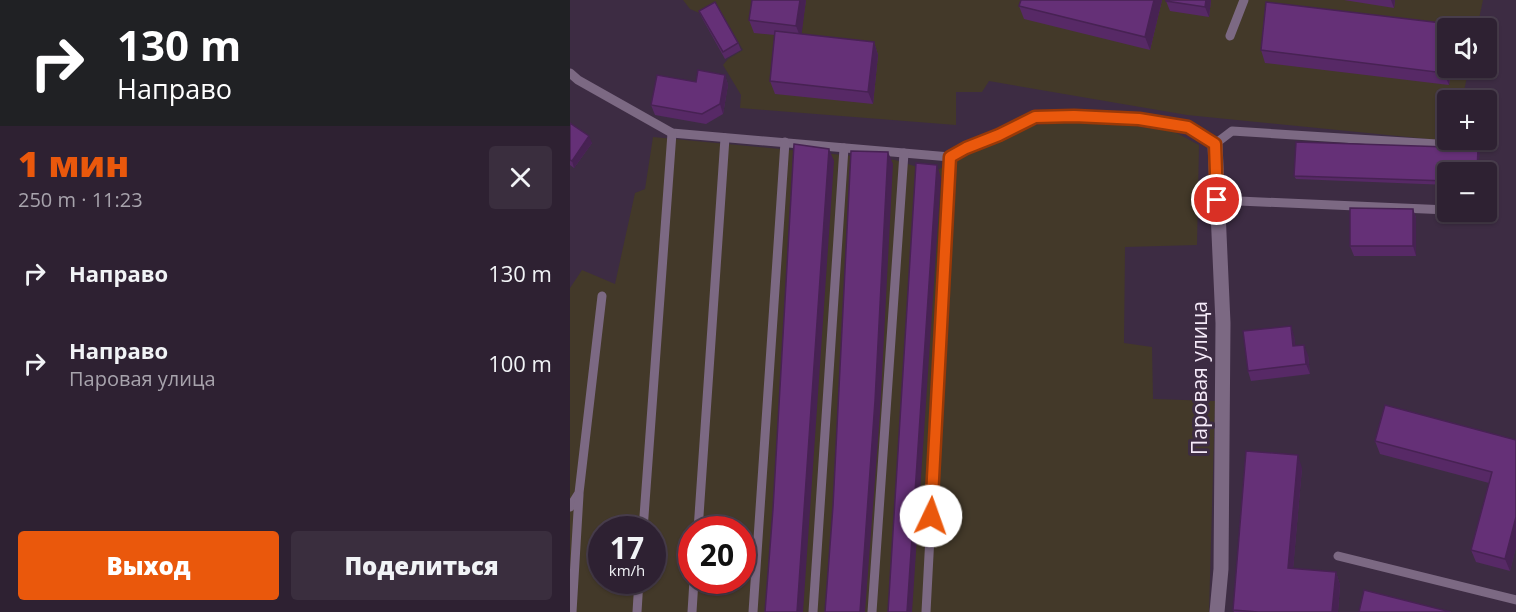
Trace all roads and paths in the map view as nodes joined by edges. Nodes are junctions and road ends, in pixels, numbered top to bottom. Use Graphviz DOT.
graph roads {
  1 [pos="1244,0"];
  2 [pos="1230,36"];
  3 [pos="570,74"];
  4 [pos="672,133"];
  5 [pos="725,138"];
  6 [pos="785,142"];
  7 [pos="1215,144"];
  8 [pos="1437,144"];
  9 [pos="844,148"];
  10 [pos="904,153"];
  11 [pos="950,157"];
  12 [pos="1217,200"];
  13 [pos="1437,210"];
  14 [pos="602,296"];
  15 [pos="579,493"];
  16 [pos="570,507"];
  17 [pos="644,516"];
  18 [pos="699,516"];
  19 [pos="1338,556"];
  20 [pos="638,594"];
  21 [pos="693,594"];
  22 [pos="1516,600"];
  23 [pos="572,612"];
  24 [pos="637,612"];
  25 [pos="692,612"];
  26 [pos="753,612"];
  27 [pos="813,612"];
  28 [pos="872,612"];
  29 [pos="926,612"];
  30 [pos="1217,612"];
  1 -- 2 [label="lane"];
  3 -- 4 [label="lane"];
  4 -- 5 [label="lane"];
  4 -- 17 [label="lane"];
  5 -- 6 [label="lane"];
  5 -- 18 [label="lane"];
  6 -- 9 [label="lane"];
  6 -- 26 [label="lane"];
  7 -- 8 [label="lane"];
  7 -- 11 [label="lane"];
  7 -- 12 [label="street, Паровая улица"];
  9 -- 10 [label="lane"];
  9 -- 27 [label="lane"];
  10 -- 11 [label="lane"];
  10 -- 28 [label="lane"];
  11 -- 29 [label="lane"];
  12 -- 13 [label="lane"];
  12 -- 30 [label="street, Паровая улица"];
  14 -- 15 [label="lane"];
  15 -- 16 [label="lane"];
  15 -- 23 [label="lane"];
  19 -- 22 [label="lane"];
  20 -- 24 [label="lane"];
  21 -- 25 [label="lane"];
}
